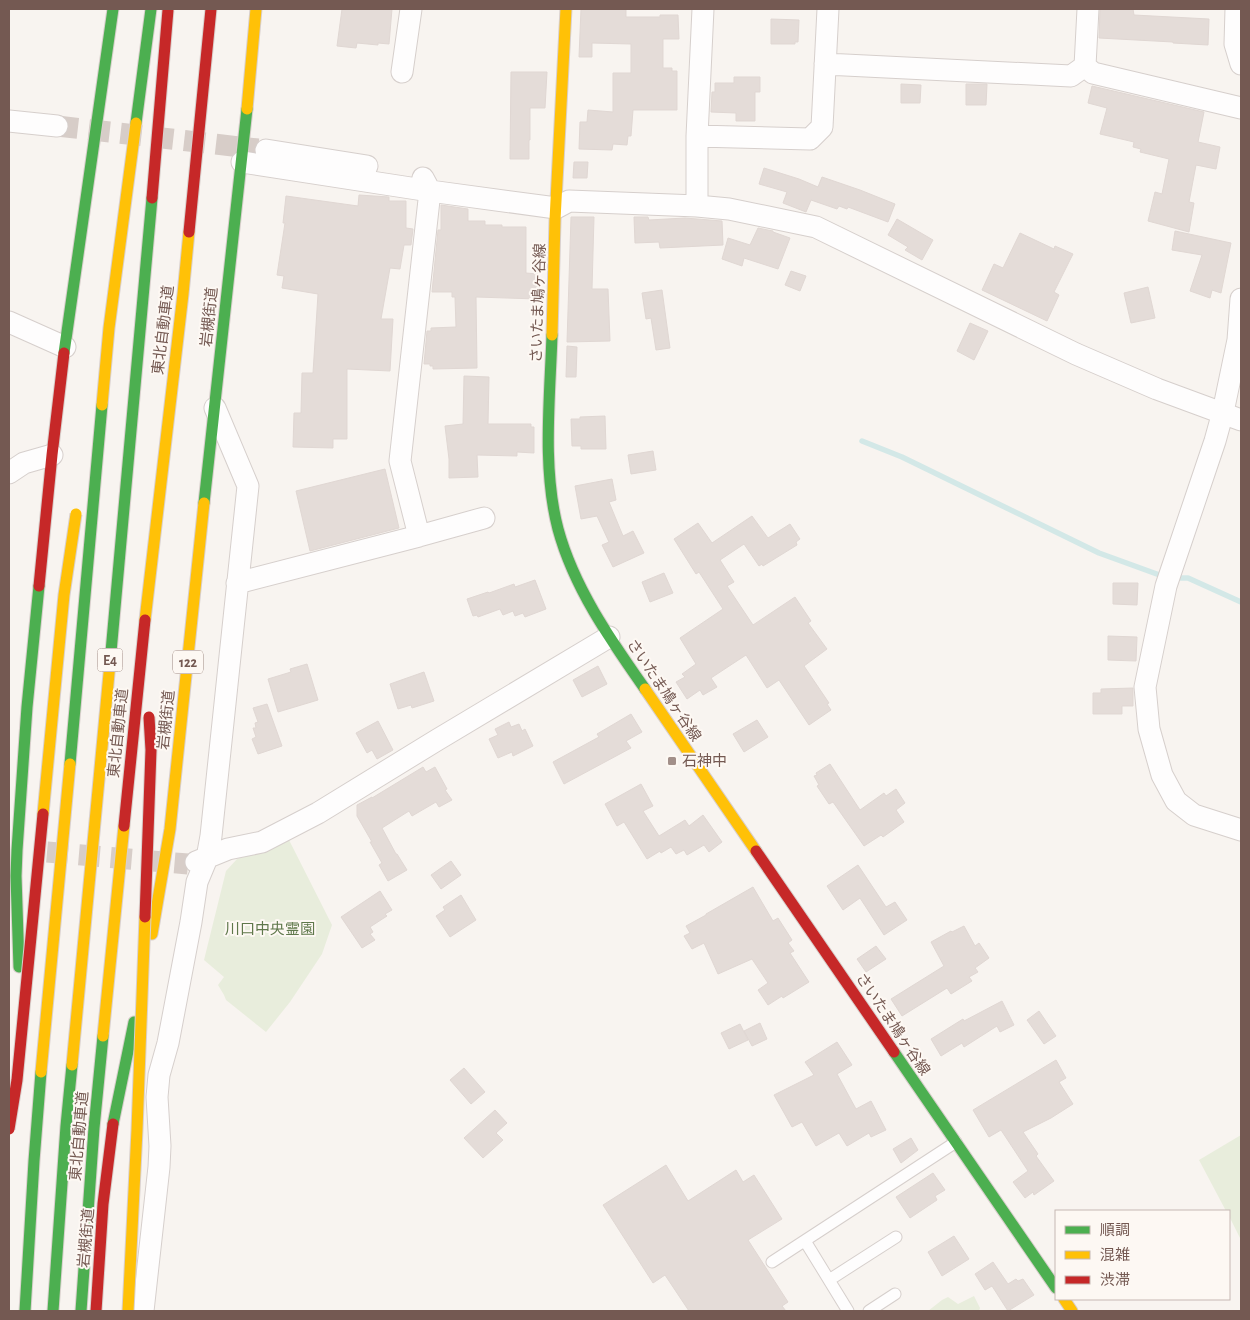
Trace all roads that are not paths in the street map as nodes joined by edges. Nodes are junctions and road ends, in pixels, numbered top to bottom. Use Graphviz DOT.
graph roads {
  1 [pos="113,9"];
  2 [pos="151,9"];
  3 [pos="169,9"];
  4 [pos="211,9"];
  5 [pos="256,9"];
  6 [pos="410,9"];
  7 [pos="566,9"];
  8 [pos="704,9"];
  9 [pos="828,9"];
  10 [pos="1088,9"];
  11 [pos="1236,9"];
  12 [pos="826,64"];
  13 [pos="1241,64"];
  14 [pos="1085,66"];
  15 [pos="402,72"];
  16 [pos="1241,108"];
  17 [pos="9,121"];
  18 [pos="57,126"];
  19 [pos="697,136"];
  20 [pos="266,150"];
  21 [pos="242,162"];
  22 [pos="430,191"];
  23 [pos="697,206"];
  24 [pos="556,208"];
  25 [pos="1241,299"];
  26 [pos="9,322"];
  27 [pos="109,328"];
  28 [pos="65,347"];
  29 [pos="214,407"];
  30 [pos="1232,416"];
  31 [pos="87,443"];
  32 [pos="52,456"];
  33 [pos="9,473"];
  34 [pos="79,500"];
  35 [pos="484,518"];
  36 [pos="419,536"];
  37 [pos="238,583"];
  38 [pos="145,616"];
  39 [pos="609,637"];
  40 [pos="1241,830"];
  41 [pos="198,861"];
  42 [pos="24,1114"];
  43 [pos="9,1129"];
  44 [pos="137,1130"];
  45 [pos="956,1142"];
  46 [pos="24,1143"];
  47 [pos="896,1237"];
  48 [pos="805,1241"];
  49 [pos="98,1256"];
  50 [pos="772,1262"];
  51 [pos="829,1280"];
  52 [pos="1055,1287"];
  53 [pos="895,1294"];
  54 [pos="1065,1300"];
  55 [pos="25,1311"];
  56 [pos="30,1311"];
  57 [pos="53,1311"];
  58 [pos="80,1311"];
  59 [pos="85,1311"];
  60 [pos="96,1311"];
  61 [pos="106,1311"];
  62 [pos="128,1311"];
  63 [pos="144,1311"];
  64 [pos="148,1311"];
  65 [pos="848,1311"];
  66 [pos="869,1311"];
  67 [pos="1072,1311"];
  1 -- 28 [label="main road"];
  2 -- 27 [label="main road, bridge"];
  3 -- 57 [label="main road, 東北自動車道 / E4, bridge"];
  4 -- 38 [label="main road, 東北自動車道 / E4, bridge"];
  5 -- 21 [label="main road, 岩槻街道 / 122"];
  6 -- 15 [label="street"];
  7 -- 24 [label="main road, さいたま鳩ヶ谷線"];
  8 -- 19 [label="street"];
  9 -- 12 [label="street"];
  10 -- 14 [label="street"];
  11 -- 13 [label="street"];
  12 -- 14 [label="street"];
  12 -- 19 [label="street"];
  14 -- 16 [label="street"];
  17 -- 18 [label="street"];
  19 -- 23 [label="street"];
  20 -- 22 [label="street"];
  21 -- 22 [label="street"];
  21 -- 29 [label="main road, 岩槻街道 / 122"];
  22 -- 24 [label="street"];
  22 -- 36 [label="street"];
  23 -- 24 [label="street"];
  23 -- 30 [label="street"];
  24 -- 39 [label="main road, さいたま鳩ヶ谷線"];
  25 -- 30 [label="street"];
  26 -- 28 [label="street"];
  27 -- 31 [label="main road, bridge"];
  27 -- 55 [label="main road, bridge"];
  28 -- 32 [label="main road"];
  29 -- 37 [label="street"];
  29 -- 49 [label="main road, 岩槻街道 / 122"];
  30 -- 40 [label="street"];
  32 -- 33 [label="street"];
  32 -- 42 [label="main road"];
  34 -- 43 [label="main road, bridge"];
  35 -- 36 [label="street"];
  36 -- 37 [label="street"];
  37 -- 41 [label="street"];
  38 -- 44 [label="main road, bridge"];
  38 -- 58 [label="main road, 東北自動車道 / E4, bridge"];
  39 -- 41 [label="street"];
  39 -- 45 [label="main road, さいたま鳩ヶ谷線"];
  41 -- 63 [label="street"];
  44 -- 62 [label="main road, bridge"];
  44 -- 64 [label="main road, bridge"];
  45 -- 48 [label="lane"];
  45 -- 52 [label="main road, さいたま鳩ヶ谷線"];
  46 -- 56 [label="main road"];
  47 -- 51 [label="lane"];
  48 -- 50 [label="lane"];
  48 -- 51 [label="lane"];
  49 -- 59 [label="main road, 122"];
  49 -- 60 [label="main road, 岩槻街道 / 122"];
  49 -- 61 [label="main road"];
  51 -- 65 [label="lane"];
  53 -- 66 [label="lane"];
  54 -- 67 [label="main road"];
}
